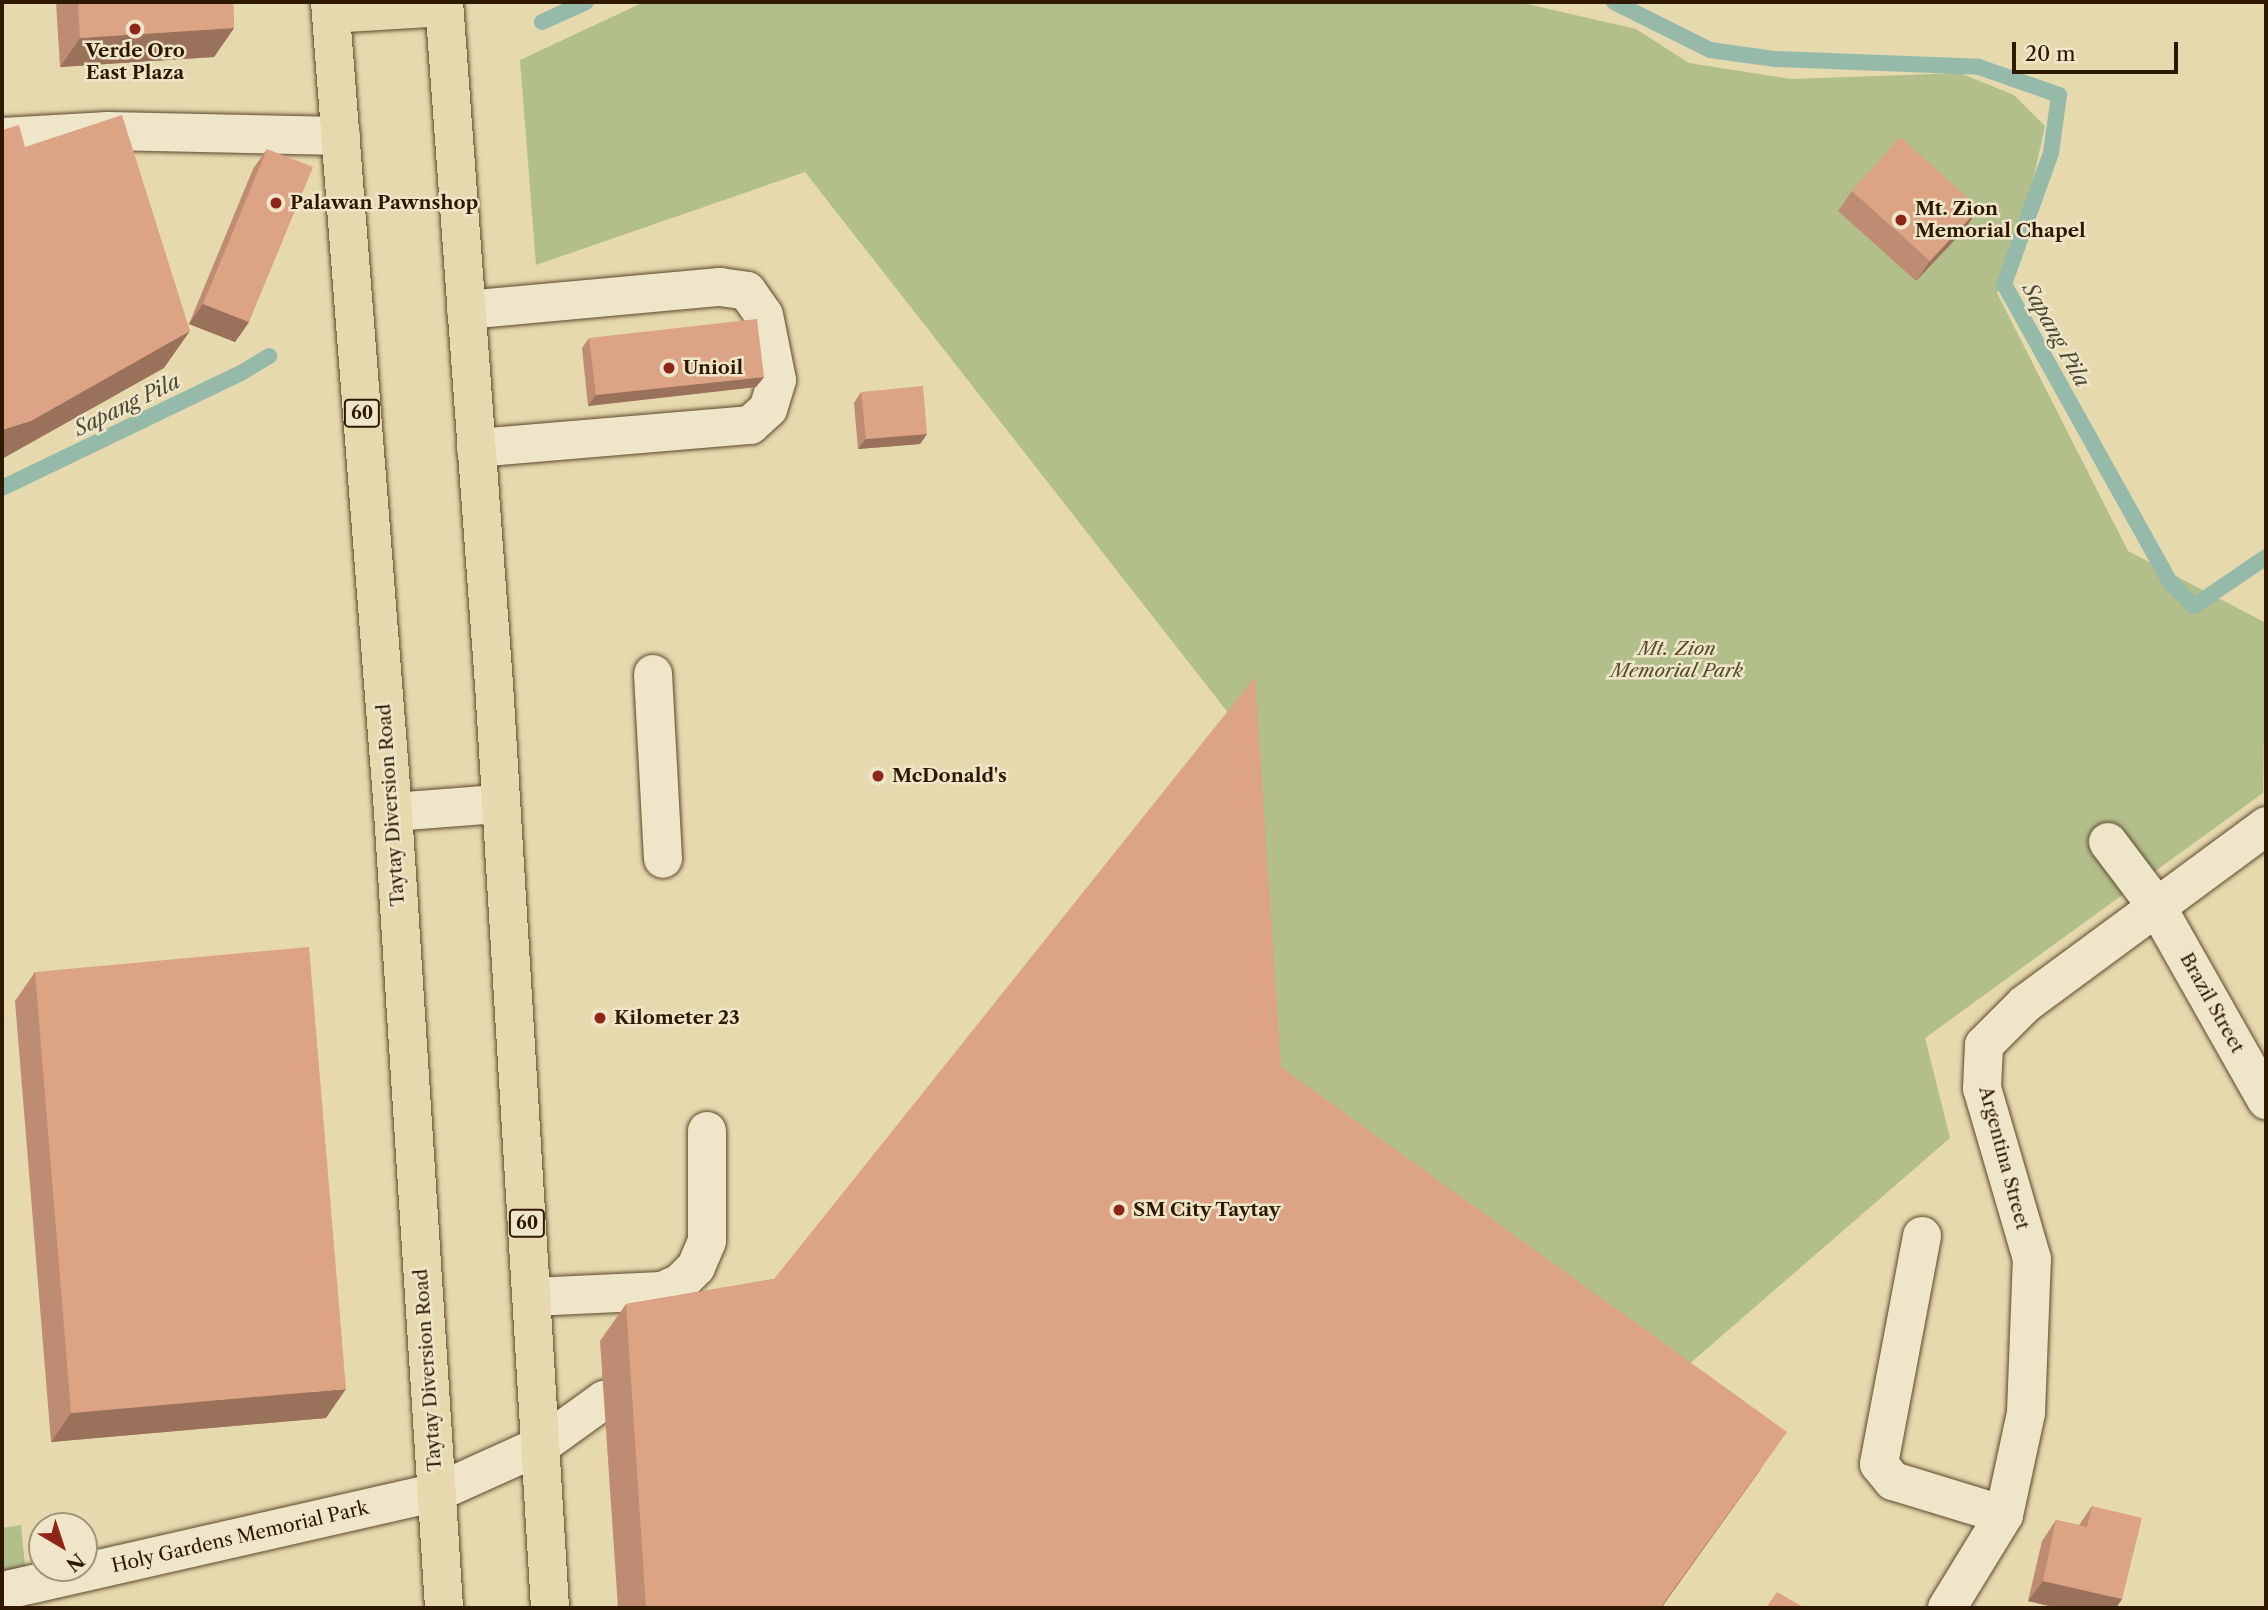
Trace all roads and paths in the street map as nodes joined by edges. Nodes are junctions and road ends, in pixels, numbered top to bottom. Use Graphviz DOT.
graph roads {
  1 [pos="444,5"];
  2 [pos="330,8"];
  3 [pos="341,136"];
  4 [pos="2,137"];
  5 [pos="466,310"];
  6 [pos="476,448"];
  7 [pos="653,674"];
  8 [pos="498,804"];
  9 [pos="393,812"];
  10 [pos="2266,826"];
  11 [pos="2108,842"];
  12 [pos="663,859"];
  13 [pos="2157,907"];
  14 [pos="2266,1100"];
  15 [pos="707,1132"];
  16 [pos="1922,1236"];
  17 [pos="531,1297"];
  18 [pos="698,1379"];
  19 [pos="540,1446"];
  20 [pos="435,1453"];
  21 [pos="438,1492"];
  22 [pos="2004,1515"];
  23 [pos="2,1591"];
  24 [pos="444,1608"];
  25 [pos="550,1608"];
  26 [pos="1947,1608"];
  1 -- 2 [label="main road"];
  1 -- 5 [label="main road, 60"];
  2 -- 3 [label="main road, Taytay Diversion Road / 60"];
  3 -- 4 [label="street"];
  3 -- 9 [label="main road, Taytay Diversion Road / 60"];
  5 -- 6 [label="main road, 60"];
  5 -- 6 [label="street"];
  6 -- 8 [label="main road, 60"];
  7 -- 12 [label="street"];
  8 -- 9 [label="street"];
  8 -- 17 [label="main road, 60"];
  9 -- 20 [label="main road, Taytay Diversion Road / 60"];
  10 -- 13 [label="street, Argentina Street"];
  11 -- 13 [label="street, Brazil Street"];
  13 -- 14 [label="street, Brazil Street"];
  13 -- 22 [label="street, Argentina Street"];
  15 -- 17 [label="street"];
  16 -- 22 [label="street"];
  17 -- 19 [label="main road, 60"];
  18 -- 19 [label="street, Holy Gardens Memorial Park"];
  19 -- 20 [label="street"];
  19 -- 21 [label="street, Holy Gardens Memorial Park"];
  19 -- 25 [label="main road, 60"];
  20 -- 21 [label="main road, Taytay Diversion Road / 60"];
  21 -- 23 [label="street, Holy Gardens Memorial Park"];
  21 -- 24 [label="main road, Taytay Diversion Road / 60"];
  22 -- 26 [label="street, Argentina Street"];
}
